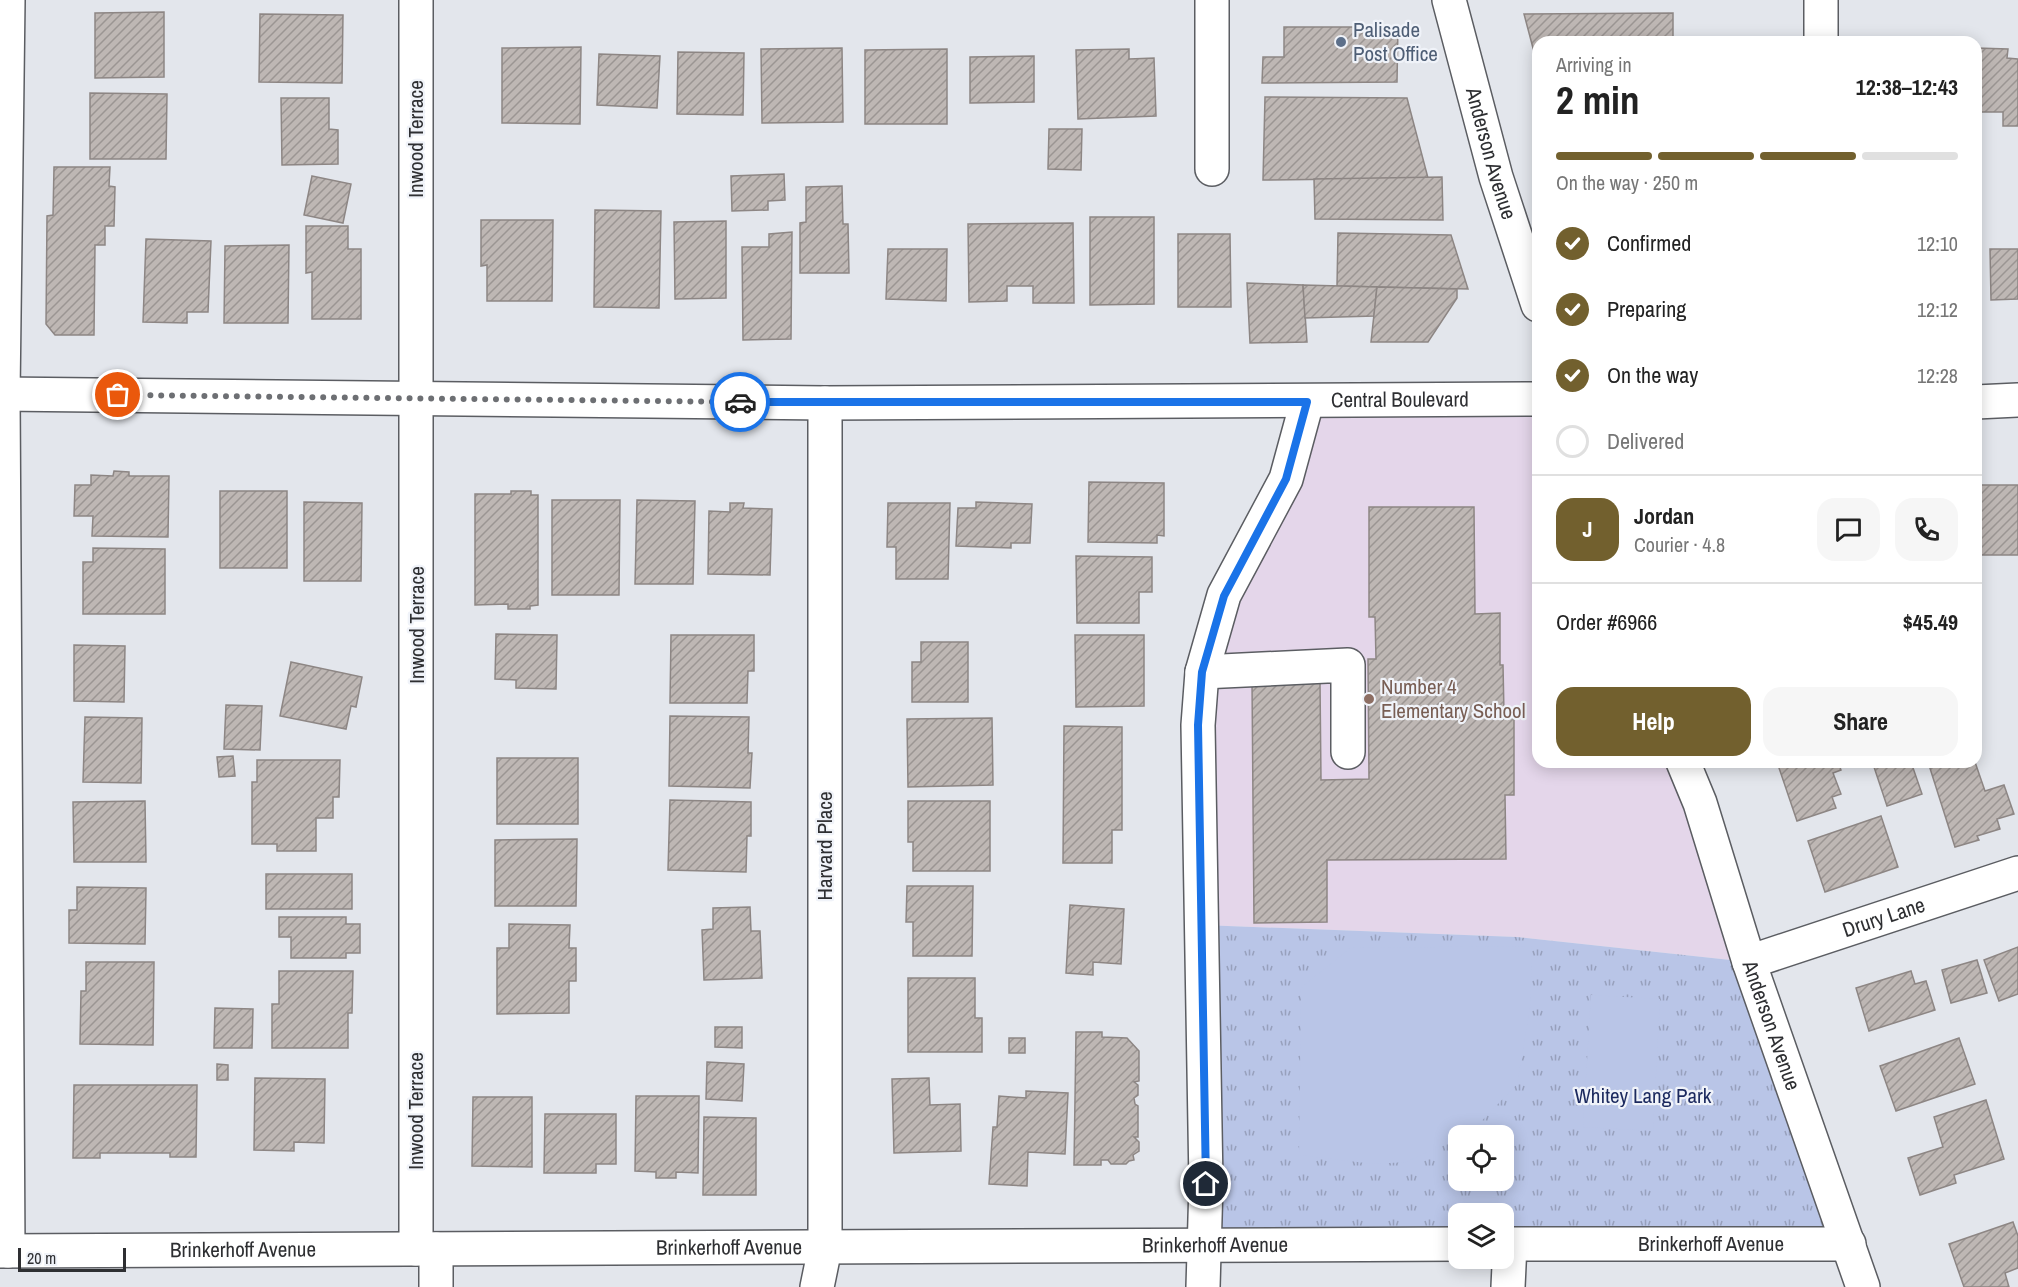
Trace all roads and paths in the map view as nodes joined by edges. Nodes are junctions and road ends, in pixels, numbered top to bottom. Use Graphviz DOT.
graph roads {
  1 [pos="8,0"];
  2 [pos="416,0"];
  3 [pos="1212,0"];
  4 [pos="1449,0"];
  5 [pos="1821,0"];
  6 [pos="1821,36"];
  7 [pos="1212,169"];
  8 [pos="1532,287"];
  9 [pos="1,394"];
  10 [pos="417,398"];
  11 [pos="1532,399"];
  12 [pos="2018,400"];
  13 [pos="1307,402"];
  14 [pos="1982,402"];
  15 [pos="825,403"];
  16 [pos="1202,672"];
  17 [pos="1348,752"];
  18 [pos="1685,768"];
  19 [pos="2018,873"];
  20 [pos="1749,962"];
  21 [pos="1448,1244"];
  22 [pos="1514,1244"];
  23 [pos="1849,1244"];
  24 [pos="1204,1245"];
  25 [pos="825,1248"];
  26 [pos="426,1249"];
  27 [pos="4,1251"];
  28 [pos="1507,1269"];
  29 [pos="436,1287"];
  30 [pos="817,1287"];
  31 [pos="1203,1287"];
  32 [pos="1508,1287"];
  33 [pos="1863,1287"];
  1 -- 9 [label="street"];
  2 -- 10 [label="street, Inwood Terrace"];
  3 -- 7 [label="street"];
  4 -- 8 [label="street, Anderson Avenue"];
  5 -- 6 [label="street"];
  9 -- 10 [label="street, Central Boulevard"];
  9 -- 27 [label="street"];
  10 -- 15 [label="street, Central Boulevard"];
  10 -- 26 [label="street, Inwood Terrace"];
  11 -- 13 [label="street, Central Boulevard"];
  12 -- 14 [label="street"];
  13 -- 15 [label="street, Central Boulevard"];
  13 -- 16 [label="street"];
  15 -- 25 [label="street, Harvard Place"];
  16 -- 17 [label="street"];
  16 -- 24 [label="street"];
  18 -- 20 [label="street, Anderson Avenue"];
  19 -- 20 [label="street, Drury Lane"];
  20 -- 23 [label="street, Anderson Avenue"];
  21 -- 24 [label="street, Brinkerhoff Avenue"];
  22 -- 23 [label="street, Brinkerhoff Avenue"];
  23 -- 33 [label="street, Anderson Avenue"];
  24 -- 25 [label="street, Brinkerhoff Avenue"];
  24 -- 31 [label="street"];
  25 -- 26 [label="street, Brinkerhoff Avenue"];
  25 -- 30 [label="street, Harvard Place"];
  26 -- 27 [label="street, Brinkerhoff Avenue"];
  26 -- 29 [label="street, Inwood Terrace"];
  28 -- 32 [label="street"];
}
